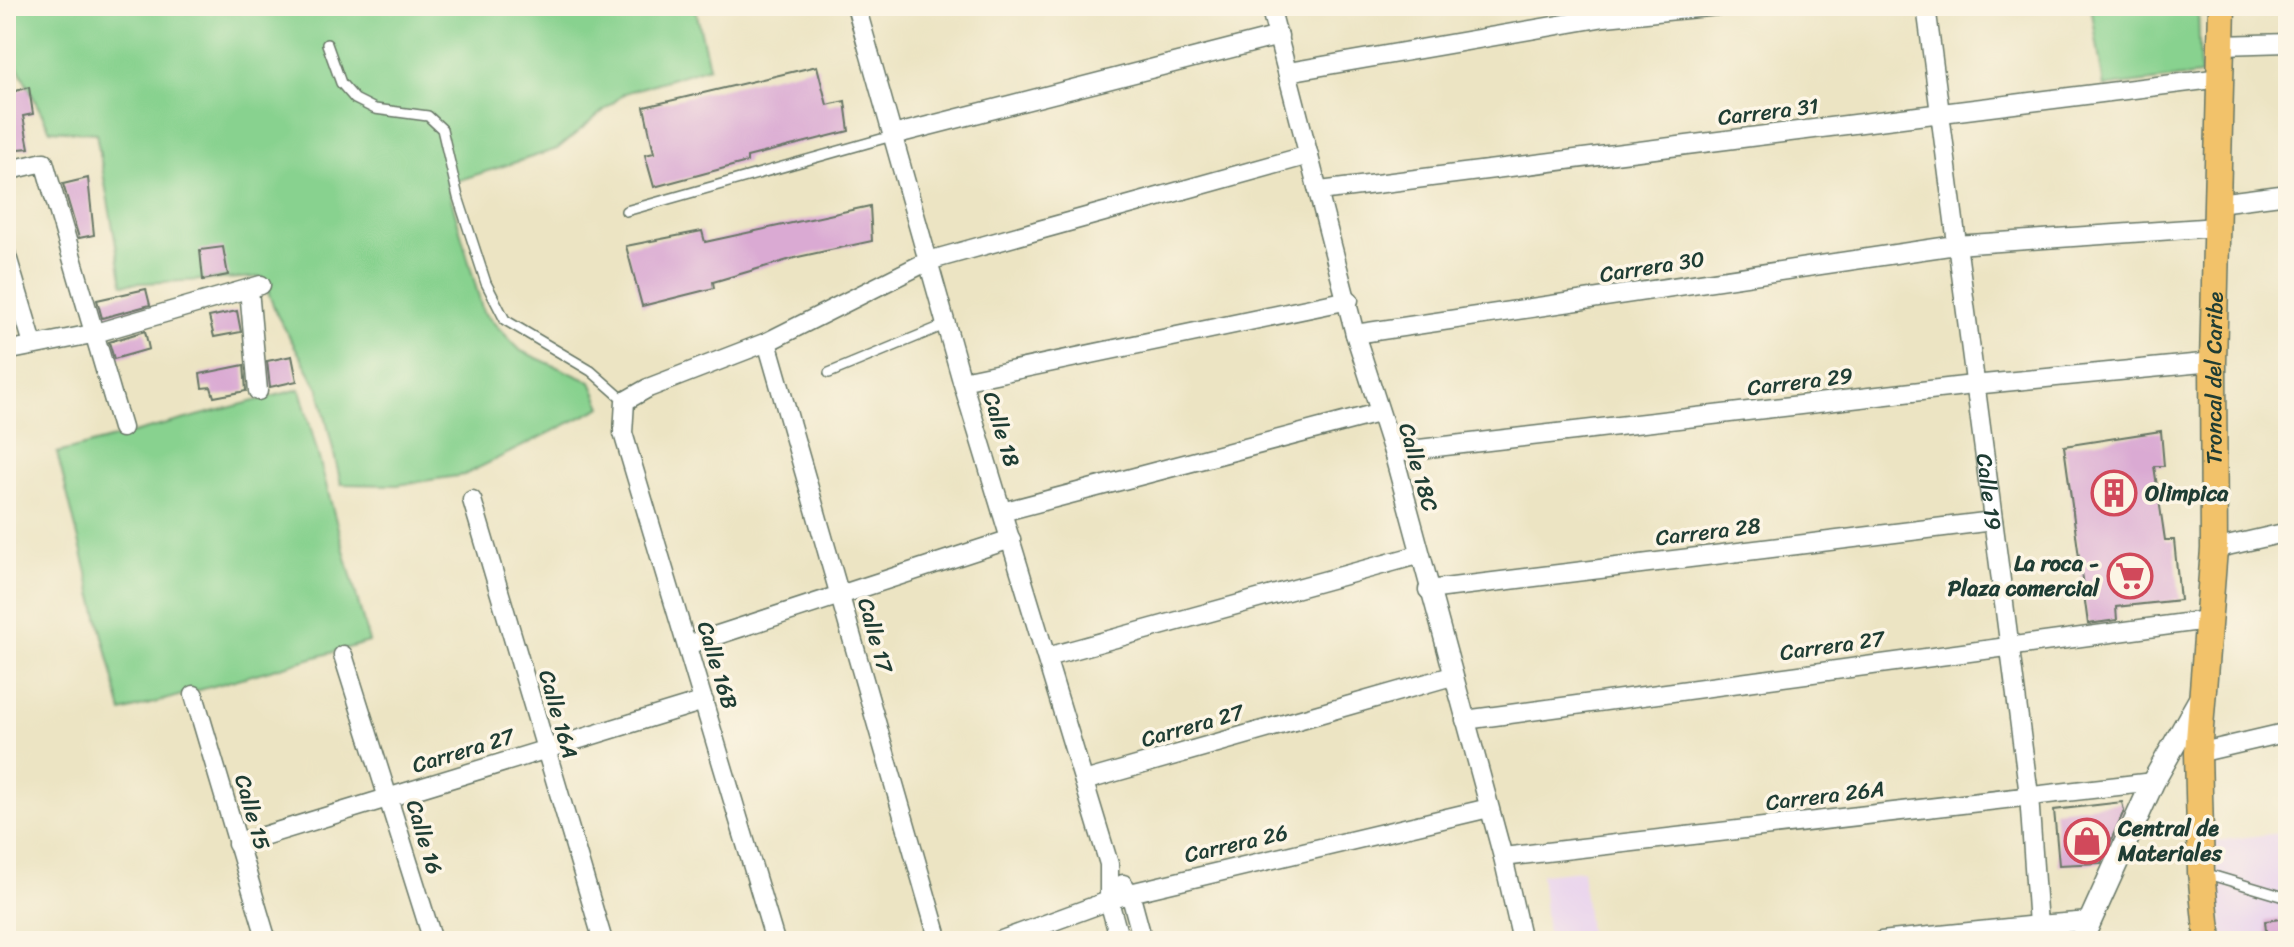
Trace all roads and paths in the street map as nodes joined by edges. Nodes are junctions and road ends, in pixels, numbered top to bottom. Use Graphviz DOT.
graph roads {
  1 [pos="856,6"];
  2 [pos="1270,6"];
  3 [pos="1718,6"];
  4 [pos="1926,6"];
  5 [pos="2222,6"];
  6 [pos="1604,12"];
  7 [pos="1279,36"];
  8 [pos="2288,43"];
  9 [pos="327,44"];
  10 [pos="2222,45"];
  11 [pos="1288,72"];
  12 [pos="2221,78"];
  13 [pos="1940,114"];
  14 [pos="893,135"];
  15 [pos="1309,155"];
  16 [pos="6,171"];
  17 [pos="1320,191"];
  18 [pos="2288,194"];
  19 [pos="626,211"];
  20 [pos="2218,215"];
  21 [pos="1956,245"];
  22 [pos="6,253"];
  23 [pos="928,261"];
  24 [pos="1349,300"];
  25 [pos="947,324"];
  26 [pos="92,334"];
  27 [pos="1355,334"];
  28 [pos="767,342"];
  29 [pos="33,344"];
  30 [pos="6,351"];
  31 [pos="2213,362"];
  32 [pos="829,373"];
  33 [pos="962,381"];
  34 [pos="1973,385"];
  35 [pos="258,391"];
  36 [pos="625,401"];
  37 [pos="1378,413"];
  38 [pos="122,428"];
  39 [pos="1393,452"];
  40 [pos="472,500"];
  41 [pos="1002,512"];
  42 [pos="1993,521"];
  43 [pos="2288,532"];
  44 [pos="1011,539"];
  45 [pos="2214,549"];
  46 [pos="1418,555"];
  47 [pos="1428,590"];
  48 [pos="840,595"];
  49 [pos="2207,620"];
  50 [pos="2009,644"];
  51 [pos="687,645"];
  52 [pos="343,655"];
  53 [pos="1047,657"];
  54 [pos="1452,676"];
  55 [pos="194,695"];
  56 [pos="2200,699"];
  57 [pos="704,701"];
  58 [pos="1465,720"];
  59 [pos="2288,732"];
  60 [pos="544,750"];
  61 [pos="2198,753"];
  62 [pos="1084,781"];
  63 [pos="2153,782"];
  64 [pos="2029,795"];
  65 [pos="388,798"];
  66 [pos="1489,808"];
  67 [pos="237,844"];
  68 [pos="1503,857"];
  69 [pos="1109,864"];
  70 [pos="2201,872"];
  71 [pos="1130,893"];
  72 [pos="2288,898"];
  73 [pos="1109,901"];
  74 [pos="2038,925"];
  75 [pos="2086,931"];
  76 [pos="1516,940"];
  77 [pos="267,941"];
  78 [pos="433,941"];
  79 [pos="603,941"];
  80 [pos="775,941"];
  81 [pos="939,941"];
  82 [pos="999,941"];
  83 [pos="1120,941"];
  84 [pos="1143,941"];
  85 [pos="1881,941"];
  86 [pos="2208,941"];
  1 -- 14 [label="street, Calle 18"];
  2 -- 7 [label="street, Calle 18C"];
  3 -- 6 [label="street"];
  4 -- 13 [label="street, Calle 19"];
  5 -- 10 [label="main road, Troncal del Caribe"];
  6 -- 11 [label="street"];
  7 -- 11 [label="street, Calle 18C"];
  7 -- 14 [label="street"];
  8 -- 10 [label="street"];
  9 -- 36 [label="lane"];
  10 -- 12 [label="main road, Troncal del Caribe"];
  11 -- 15 [label="street, Calle 18C"];
  12 -- 13 [label="street, Carrera 31"];
  12 -- 20 [label="main road, Troncal del Caribe"];
  13 -- 17 [label="street, Carrera 31"];
  13 -- 21 [label="street, Calle 19"];
  14 -- 19 [label="lane"];
  14 -- 23 [label="street, Calle 18"];
  15 -- 17 [label="street, Calle 18C"];
  15 -- 23 [label="street"];
  16 -- 26 [label="street"];
  17 -- 24 [label="street, Calle 18C"];
  18 -- 20 [label="street"];
  20 -- 21 [label="street, Carrera 30"];
  20 -- 31 [label="main road, Troncal del Caribe"];
  21 -- 27 [label="street, Carrera 30"];
  21 -- 34 [label="street, Calle 19"];
  22 -- 29 [label="street"];
  23 -- 25 [label="street, Calle 18"];
  23 -- 28 [label="street"];
  24 -- 27 [label="street, Calle 18C"];
  24 -- 33 [label="street"];
  25 -- 32 [label="lane"];
  25 -- 33 [label="street, Calle 18"];
  26 -- 29 [label="street"];
  26 -- 35 [label="street"];
  26 -- 38 [label="street"];
  27 -- 37 [label="street, Calle 18C"];
  28 -- 36 [label="street"];
  28 -- 48 [label="street, Calle 17"];
  29 -- 30 [label="street"];
  31 -- 34 [label="street, Carrera 29"];
  31 -- 45 [label="main road, Troncal del Caribe"];
  33 -- 41 [label="street, Calle 18"];
  34 -- 39 [label="street, Carrera 29"];
  34 -- 42 [label="street, Calle 19"];
  36 -- 51 [label="street, Calle 16B"];
  37 -- 39 [label="street, Calle 18C"];
  37 -- 41 [label="street"];
  39 -- 46 [label="street, Calle 18C"];
  40 -- 60 [label="street, Calle 16A"];
  41 -- 44 [label="street, Calle 18"];
  42 -- 47 [label="street, Carrera 28"];
  42 -- 50 [label="street, Calle 19"];
  43 -- 45 [label="street"];
  44 -- 48 [label="street"];
  44 -- 53 [label="street, Calle 18"];
  45 -- 49 [label="main road, Troncal del Caribe"];
  46 -- 47 [label="street, Calle 18C"];
  46 -- 53 [label="street"];
  47 -- 54 [label="street, Calle 18C"];
  48 -- 51 [label="street"];
  48 -- 81 [label="street, Calle 17"];
  49 -- 50 [label="street, Carrera 27"];
  49 -- 56 [label="main road, Troncal del Caribe"];
  50 -- 58 [label="street, Carrera 27"];
  50 -- 64 [label="street, Calle 19"];
  51 -- 57 [label="street, Calle 16B"];
  52 -- 65 [label="street, Calle 16"];
  53 -- 62 [label="street, Calle 18"];
  54 -- 58 [label="street, Calle 18C"];
  54 -- 62 [label="street, Carrera 27"];
  55 -- 67 [label="street, Calle 15"];
  56 -- 61 [label="main road, Troncal del Caribe"];
  56 -- 63 [label="street"];
  57 -- 60 [label="street, Carrera 27"];
  57 -- 80 [label="street, Calle 16B"];
  58 -- 66 [label="street, Calle 18C"];
  59 -- 61 [label="street"];
  60 -- 65 [label="street, Carrera 27"];
  60 -- 79 [label="street, Calle 16A"];
  61 -- 70 [label="main road, Troncal del Caribe"];
  62 -- 69 [label="street, Calle 18"];
  63 -- 64 [label="street, Carrera 26A"];
  63 -- 75 [label="street"];
  64 -- 68 [label="street, Carrera 26A"];
  64 -- 74 [label="street, Calle 19"];
  65 -- 67 [label="street, Carrera 27"];
  65 -- 78 [label="street, Calle 16"];
  66 -- 68 [label="street, Calle 18C"];
  66 -- 71 [label="street, Carrera 26"];
  67 -- 77 [label="street, Calle 15"];
  68 -- 76 [label="street, Calle 18C"];
  69 -- 71 [label="street, Calle 18"];
  69 -- 73 [label="street, Calle 18"];
  70 -- 72 [label="lane"];
  70 -- 86 [label="main road, Troncal del Caribe"];
  71 -- 73 [label="street, Carrera 26"];
  71 -- 84 [label="street, Calle 18"];
  73 -- 82 [label="street, Carrera 26"];
  73 -- 83 [label="street, Calle 18"];
  74 -- 75 [label="street"];
  74 -- 85 [label="street"];
}
